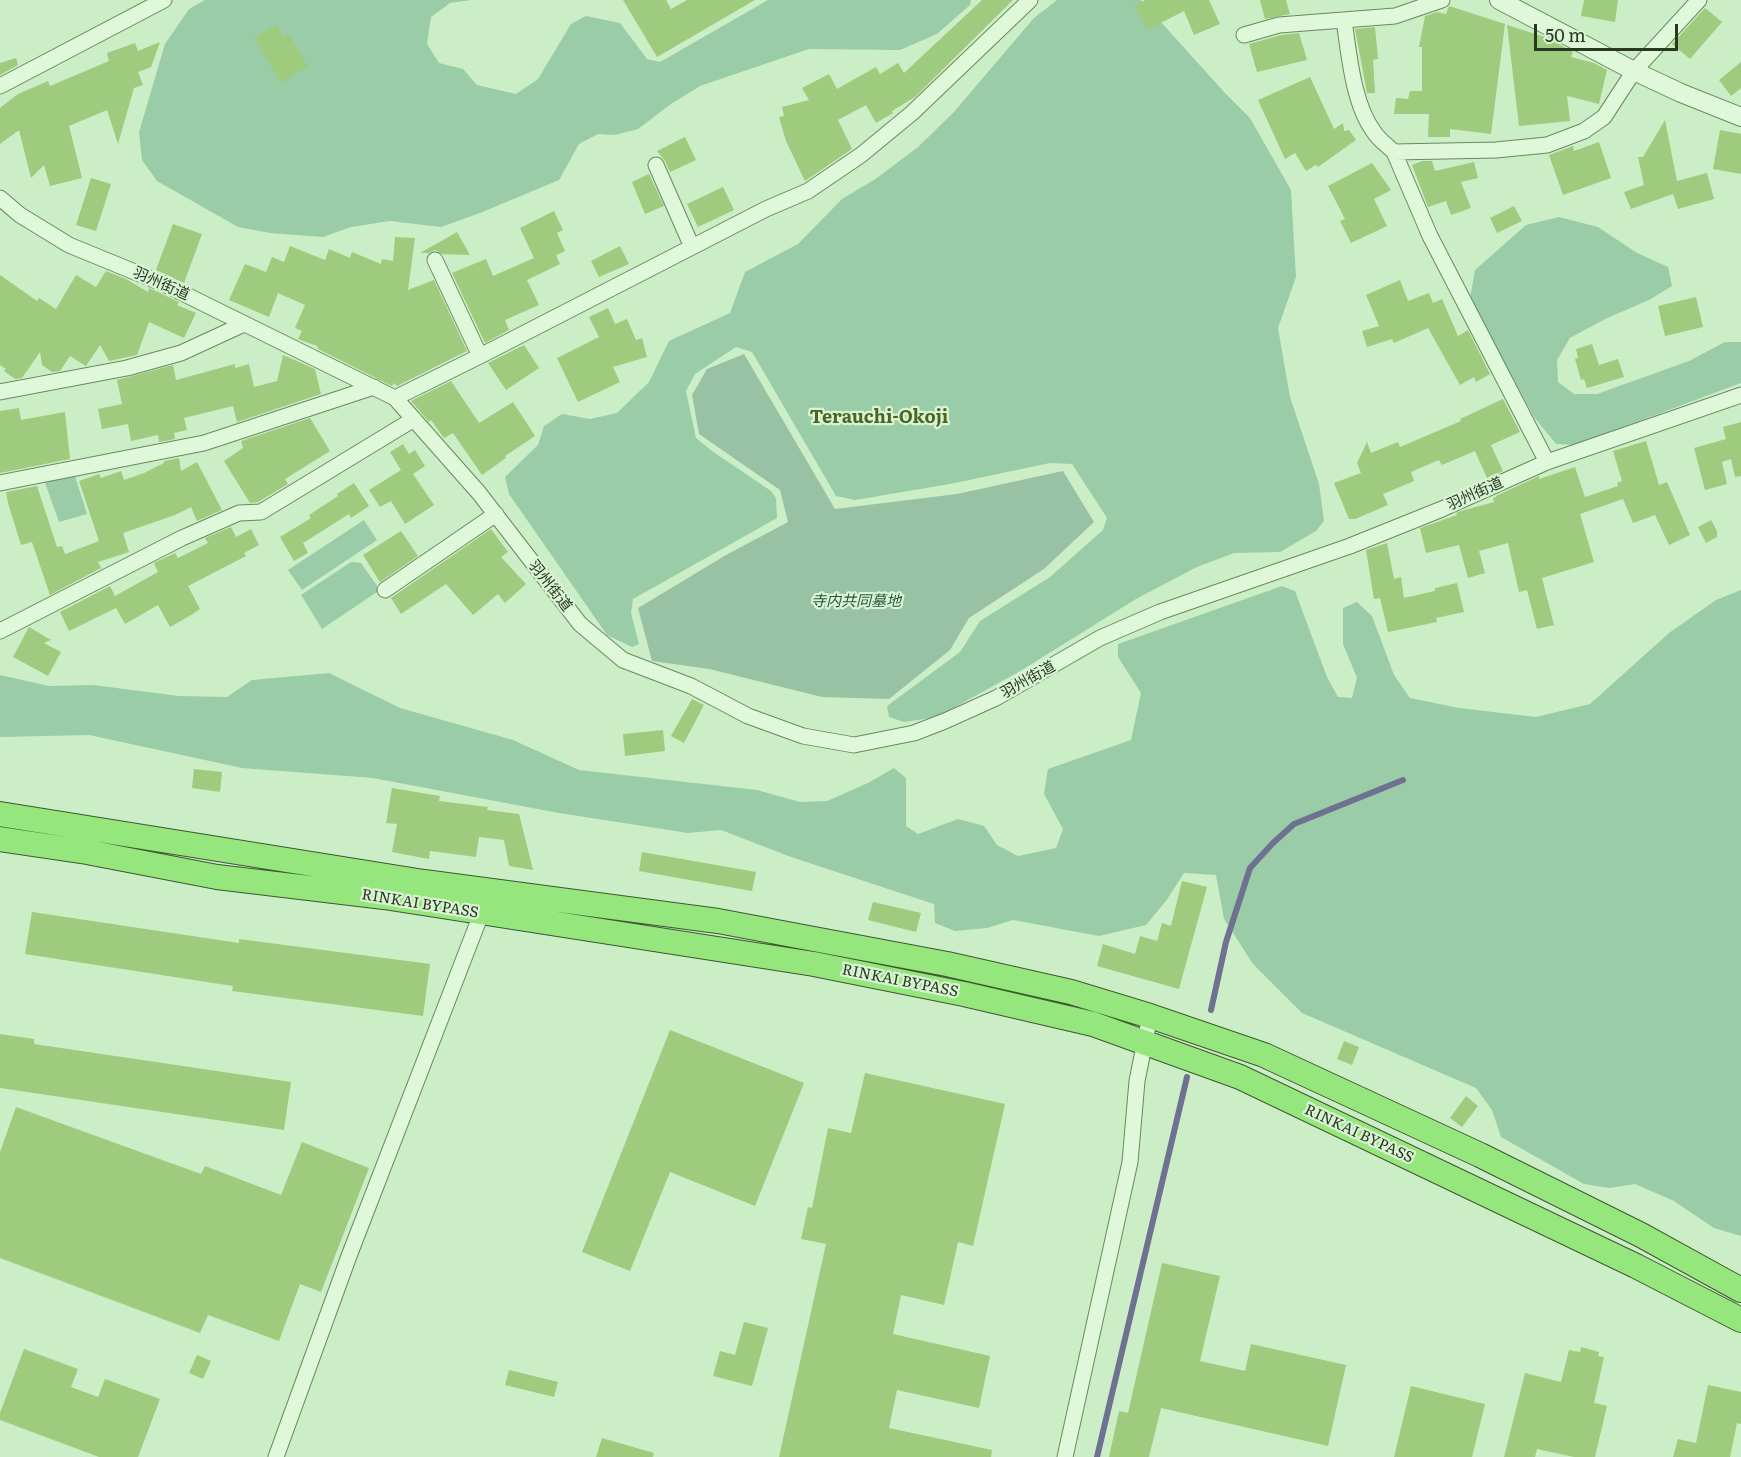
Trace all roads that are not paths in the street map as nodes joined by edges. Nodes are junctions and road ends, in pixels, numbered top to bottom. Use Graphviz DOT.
graph roads {
  1 [pos="164,0"];
  2 [pos="1030,0"];
  3 [pos="1442,0"];
  4 [pos="1700,0"];
  5 [pos="1508,2"];
  6 [pos="1344,20"];
  7 [pos="1244,34"];
  8 [pos="1634,71"];
  9 [pos="0,86"];
  10 [pos="1741,117"];
  11 [pos="1394,152"];
  12 [pos="656,165"];
  13 [pos="0,198"];
  14 [pos="692,247"];
  15 [pos="435,260"];
  16 [pos="244,324"];
  17 [pos="480,356"];
  18 [pos="374,387"];
  19 [pos="0,392"];
  20 [pos="1741,394"];
  21 [pos="394,398"];
  22 [pos="414,419"];
  23 [pos="1547,462"];
  24 [pos="0,483"];
  25 [pos="496,514"];
  26 [pos="385,590"];
  27 [pos="0,631"];
  28 [pos="0,814"];
  29 [pos="0,839"];
  30 [pos="491,890"];
  31 [pos="482,913"];
  32 [pos="1150,1016"];
  33 [pos="1145,1041"];
  34 [pos="1741,1290"];
  35 [pos="1741,1320"];
  36 [pos="276,1457"];
  37 [pos="1065,1457"];
  1 -- 9 [label="street"];
  2 -- 14 [label="street"];
  3 -- 6 [label="street"];
  4 -- 8 [label="street"];
  5 -- 8 [label="street"];
  6 -- 7 [label="street"];
  6 -- 11 [label="street"];
  8 -- 10 [label="street"];
  8 -- 11 [label="street"];
  11 -- 23 [label="street"];
  12 -- 14 [label="street"];
  13 -- 16 [label="street, 羽州街道"];
  14 -- 17 [label="street"];
  15 -- 17 [label="street"];
  16 -- 18 [label="street, 羽州街道"];
  16 -- 19 [label="street"];
  17 -- 21 [label="street"];
  18 -- 21 [label="street, 羽州街道"];
  18 -- 24 [label="street"];
  20 -- 23 [label="street, 羽州街道"];
  21 -- 22 [label="street, 羽州街道"];
  22 -- 25 [label="street, 羽州街道"];
  22 -- 27 [label="street"];
  23 -- 25 [label="street, 羽州街道"];
  25 -- 26 [label="street"];
  28 -- 30 [label="highway, RINKAI BYPASS"];
  29 -- 31 [label="highway, RINKAI BYPASS"];
  30 -- 31 [label="street"];
  30 -- 32 [label="highway, RINKAI BYPASS"];
  31 -- 33 [label="highway, RINKAI BYPASS"];
  31 -- 36 [label="street"];
  32 -- 33 [label="street"];
  32 -- 34 [label="highway, RINKAI BYPASS"];
  33 -- 35 [label="highway, RINKAI BYPASS"];
  33 -- 37 [label="street"];
}
